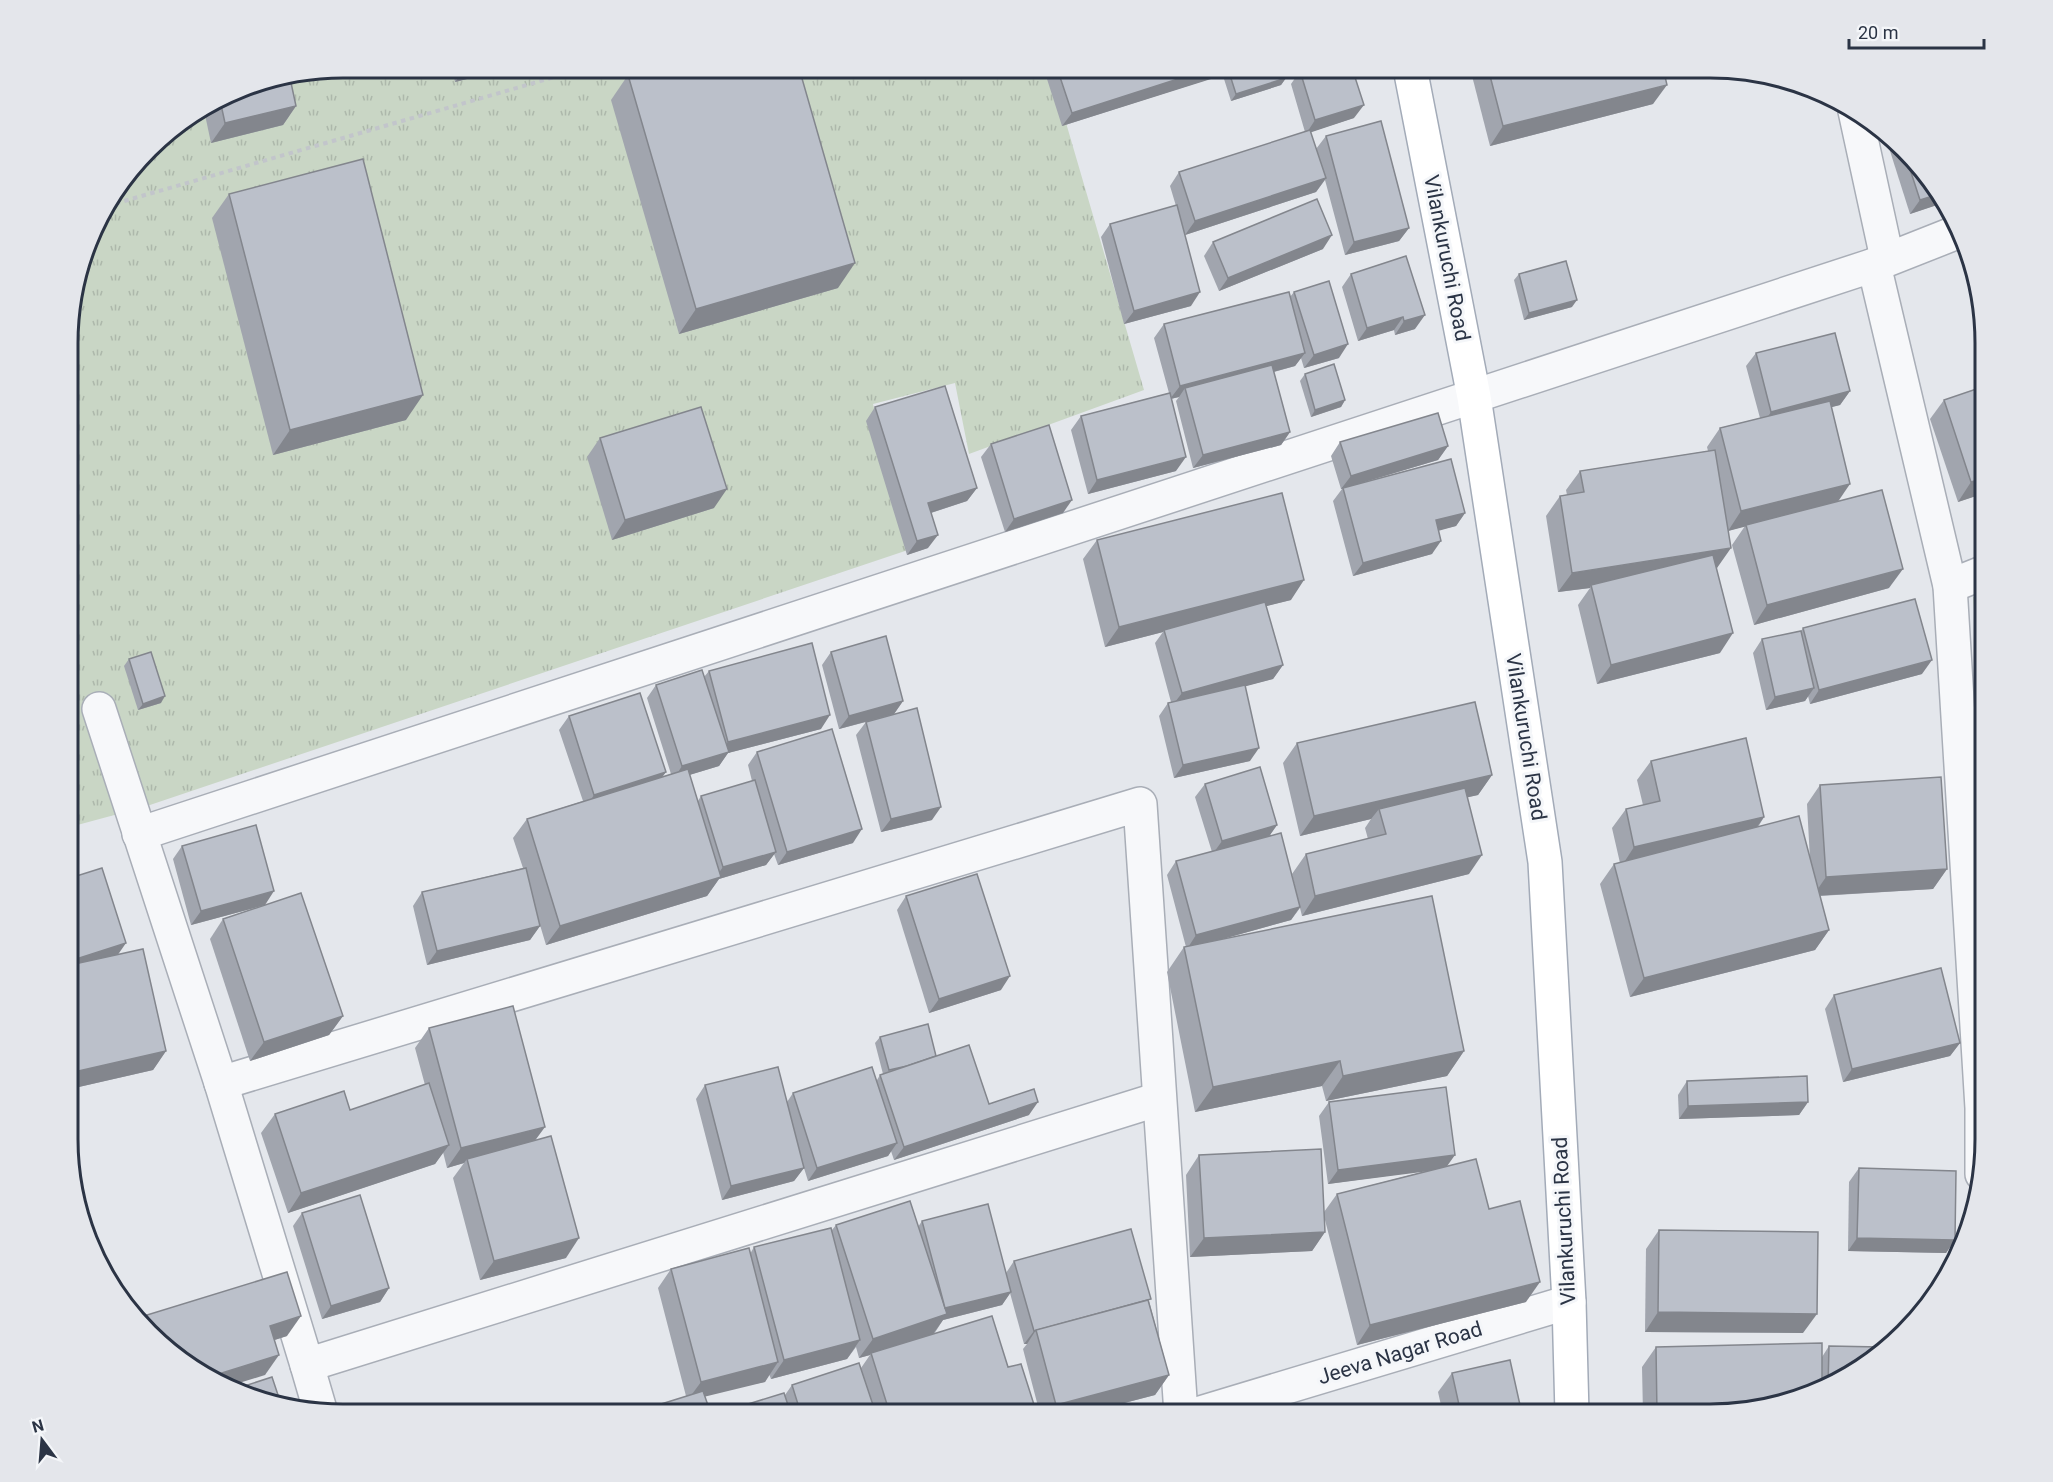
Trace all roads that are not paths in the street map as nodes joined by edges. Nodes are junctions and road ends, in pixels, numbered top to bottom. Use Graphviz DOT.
graph roads {
  1 [pos="1412,78"];
  2 [pos="1857,123"];
  3 [pos="1952,234"];
  4 [pos="1880,262"];
  5 [pos="1474,397"];
  6 [pos="1975,576"];
  7 [pos="1950,586"];
  8 [pos="99,709"];
  9 [pos="139,834"];
  10 [pos="1975,981"];
  11 [pos="221,1083"];
  12 [pos="1160,1099"];
  13 [pos="1569,1302"];
  14 [pos="307,1365"];
  15 [pos="318,1403"];
  16 [pos="1180,1404"];
  17 [pos="1230,1404"];
  18 [pos="1572,1404"];
  1 -- 5 [label="main road, Vilankuruchi Road"];
  2 -- 4 [label="street"];
  3 -- 4 [label="street"];
  4 -- 5 [label="street"];
  4 -- 7 [label="street"];
  5 -- 9 [label="street"];
  5 -- 13 [label="main road, Vilankuruchi Road"];
  6 -- 7 [label="street"];
  7 -- 10 [label="street"];
  8 -- 9 [label="street"];
  9 -- 11 [label="street"];
  11 -- 12 [label="street"];
  11 -- 14 [label="street"];
  12 -- 14 [label="street"];
  12 -- 16 [label="street"];
  13 -- 17 [label="street, Jeeva Nagar Road"];
  13 -- 18 [label="main road, Vilankuruchi Road"];
  14 -- 15 [label="street"];
}
